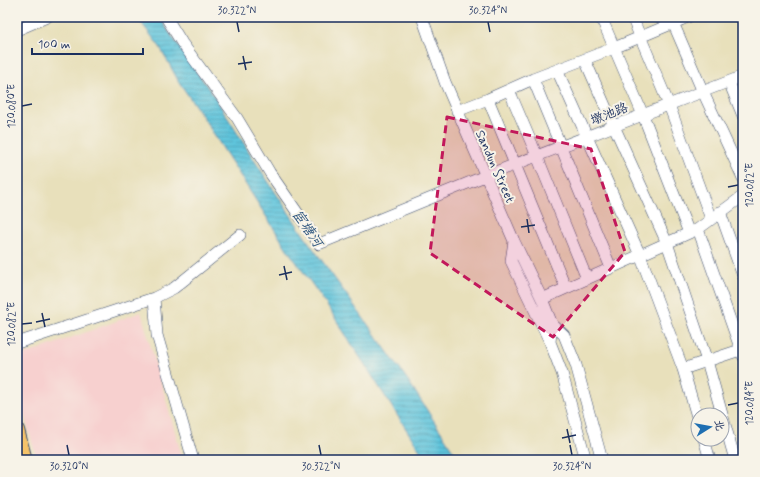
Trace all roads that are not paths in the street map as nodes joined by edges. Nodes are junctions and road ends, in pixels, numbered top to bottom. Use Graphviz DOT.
graph roads {
  1 [pos="47,17"];
  2 [pos="166,17"];
  3 [pos="422,17"];
  4 [pos="601,17"];
  5 [pos="632,17"];
  6 [pos="688,17"];
  7 [pos="672,20"];
  8 [pos="17,30"];
  9 [pos="641,38"];
  10 [pos="614,48"];
  11 [pos="585,60"];
  12 [pos="557,70"];
  13 [pos="743,76"];
  14 [pos="533,79"];
  15 [pos="729,82"];
  16 [pos="509,90"];
  17 [pos="703,92"];
  18 [pos="488,99"];
  19 [pos="669,105"];
  20 [pos="457,111"];
  21 [pos="643,115"];
  22 [pos="743,116"];
  23 [pos="614,126"];
  24 [pos="588,136"];
  25 [pos="561,147"];
  26 [pos="537,156"];
  27 [pos="514,165"];
  28 [pos="485,176"];
  29 [pos="743,178"];
  30 [pos="743,196"];
  31 [pos="716,216"];
  32 [pos="693,231"];
  33 [pos="240,235"];
  34 [pos="514,241"];
  35 [pos="667,243"];
  36 [pos="640,255"];
  37 [pos="611,268"];
  38 [pos="743,276"];
  39 [pos="587,279"];
  40 [pos="566,288"];
  41 [pos="154,298"];
  42 [pos="542,299"];
  43 [pos="552,324"];
  44 [pos="550,342"];
  45 [pos="17,343"];
  46 [pos="742,352"];
  47 [pos="707,361"];
  48 [pos="683,369"];
  49 [pos="694,407"];
  50 [pos="17,430"];
  51 [pos="706,447"];
  52 [pos="25,460"];
  53 [pos="193,460"];
  54 [pos="586,460"];
  55 [pos="602,460"];
  56 [pos="710,460"];
  57 [pos="735,460"];
  1 -- 8 [label="street"];
  2 -- 28 [label="street, 墩池路"];
  3 -- 20 [label="street, Sandun Street"];
  4 -- 10 [label="street"];
  5 -- 9 [label="street"];
  6 -- 7 [label="street"];
  7 -- 9 [label="street"];
  7 -- 17 [label="street"];
  9 -- 10 [label="street"];
  9 -- 19 [label="street"];
  10 -- 11 [label="street"];
  10 -- 21 [label="street"];
  11 -- 12 [label="street"];
  11 -- 23 [label="street"];
  12 -- 14 [label="street"];
  12 -- 24 [label="street"];
  13 -- 15 [label="street, 墩池路"];
  14 -- 16 [label="street"];
  14 -- 25 [label="street"];
  15 -- 17 [label="street, 墩池路"];
  15 -- 22 [label="street"];
  16 -- 18 [label="street"];
  16 -- 26 [label="street"];
  17 -- 19 [label="street, 墩池路"];
  17 -- 29 [label="street"];
  18 -- 20 [label="street"];
  18 -- 27 [label="street"];
  19 -- 21 [label="street, 墩池路"];
  19 -- 31 [label="street"];
  20 -- 28 [label="street, Sandun Street"];
  21 -- 23 [label="street, 墩池路"];
  21 -- 32 [label="street"];
  23 -- 24 [label="street, 墩池路"];
  23 -- 35 [label="street"];
  24 -- 25 [label="street, 墩池路"];
  24 -- 36 [label="street"];
  25 -- 26 [label="street, 墩池路"];
  25 -- 37 [label="street"];
  26 -- 27 [label="street, 墩池路"];
  26 -- 39 [label="street"];
  27 -- 28 [label="street, 墩池路"];
  27 -- 40 [label="street"];
  28 -- 34 [label="street, Sandun Street"];
  30 -- 31 [label="street"];
  31 -- 32 [label="street"];
  31 -- 38 [label="street"];
  32 -- 35 [label="street"];
  32 -- 46 [label="street"];
  33 -- 41 [label="street"];
  34 -- 42 [label="street, Sandun Street"];
  34 -- 44 [label="street"];
  35 -- 36 [label="street"];
  35 -- 47 [label="street"];
  36 -- 37 [label="street"];
  36 -- 48 [label="street"];
  37 -- 39 [label="street"];
  39 -- 40 [label="street"];
  40 -- 42 [label="street"];
  41 -- 45 [label="street"];
  41 -- 53 [label="street"];
  42 -- 43 [label="street, Sandun Street"];
  43 -- 44 [label="street, Sandun Street"];
  43 -- 55 [label="street, Sandun Street"];
  44 -- 54 [label="street, Sandun Street"];
  46 -- 47 [label="street"];
  47 -- 48 [label="street"];
  47 -- 57 [label="street"];
  48 -- 49 [label="street"];
  50 -- 52 [label="main road"];
  51 -- 56 [label="street"];
}
